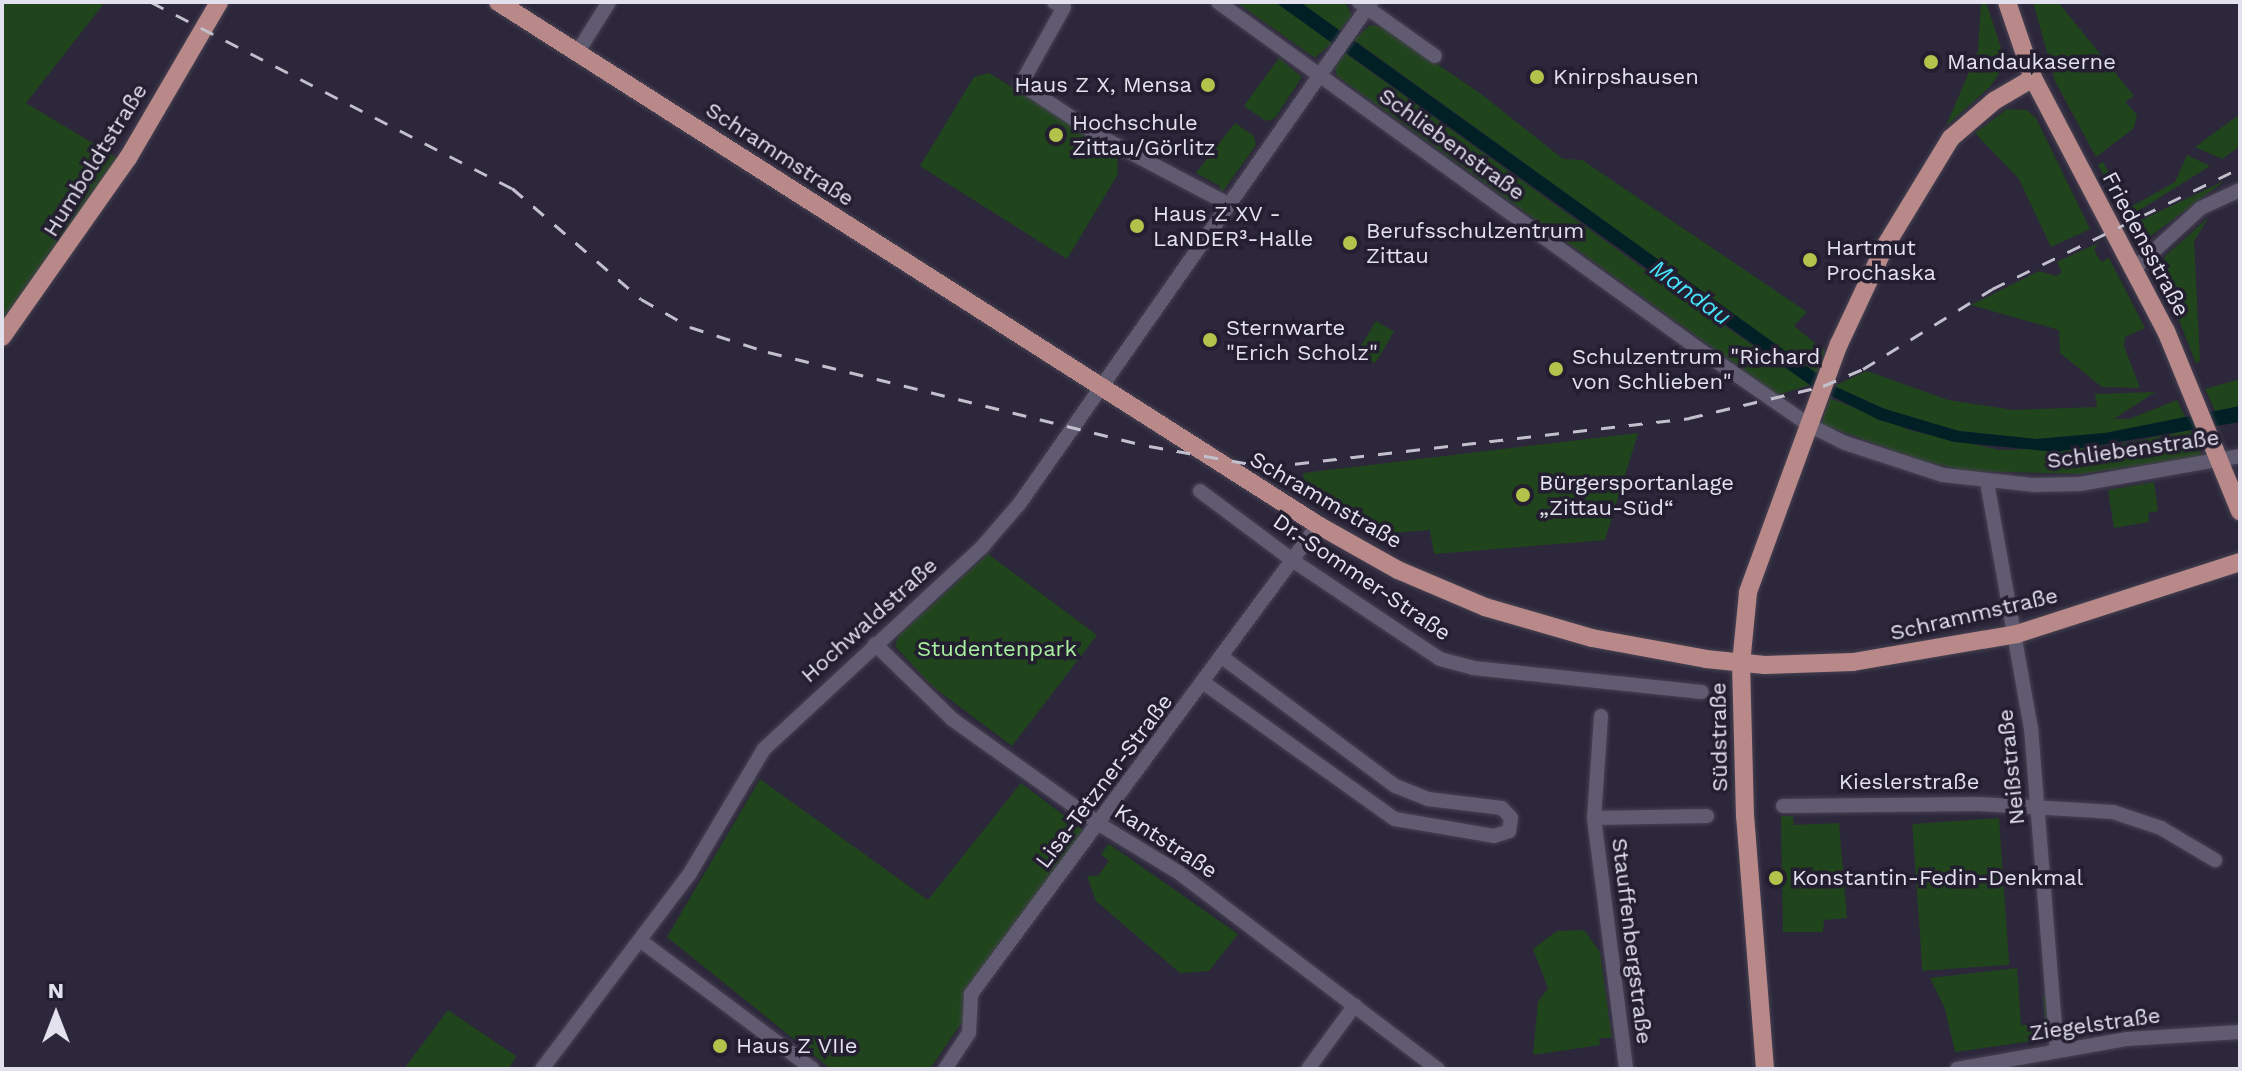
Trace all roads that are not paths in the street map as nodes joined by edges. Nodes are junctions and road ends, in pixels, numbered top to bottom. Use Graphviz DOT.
graph roads {
  1 [pos="219,2"];
  2 [pos="498,2"];
  3 [pos="609,2"];
  4 [pos="1218,2"];
  5 [pos="2007,2"];
  6 [pos="1059,4"];
  7 [pos="1366,4"];
  8 [pos="577,53"];
  9 [pos="1435,56"];
  10 [pos="1319,76"];
  11 [pos="2033,78"];
  12 [pos="2240,190"];
  13 [pos="1228,204"];
  14 [pos="2135,268"];
  15 [pos="2,337"];
  16 [pos="1101,387"];
  17 [pos="1811,420"];
  18 [pos="2218,455"];
  19 [pos="2240,456"];
  20 [pos="1987,482"];
  21 [pos="1200,491"];
  22 [pos="2240,511"];
  23 [pos="1318,525"];
  24 [pos="1295,562"];
  25 [pos="2240,562"];
  26 [pos="2017,634"];
  27 [pos="875,644"];
  28 [pos="1223,658"];
  29 [pos="1741,664"];
  30 [pos="1204,683"];
  31 [pos="1702,692"];
  32 [pos="1601,716"];
  33 [pos="1783,806"];
  34 [pos="2037,806"];
  35 [pos="1707,816"];
  36 [pos="1594,818"];
  37 [pos="1099,824"];
  38 [pos="2215,860"];
  39 [pos="641,941"];
  40 [pos="1355,1005"];
  41 [pos="2240,1032"];
  42 [pos="2057,1051"];
  43 [pos="542,1069"];
  44 [pos="813,1069"];
  45 [pos="945,1069"];
  46 [pos="1308,1069"];
  47 [pos="1438,1069"];
  48 [pos="1626,1069"];
  49 [pos="1765,1069"];
  50 [pos="1957,1069"];
  1 -- 15 [label="main road, Humboldtstraße"];
  2 -- 8 [label="main road, Schrammstraße"];
  3 -- 8 [label="street"];
  4 -- 10 [label="street, Schliebenstraße"];
  5 -- 11 [label="main road, Friedensstraße"];
  6 -- 13 [label="street"];
  7 -- 9 [label="street"];
  7 -- 10 [label="street, Hochwaldstraße"];
  8 -- 16 [label="main road, Schrammstraße"];
  10 -- 13 [label="street, Hochwaldstraße"];
  10 -- 17 [label="street, Schliebenstraße"];
  11 -- 14 [label="main road, Friedensstraße"];
  11 -- 17 [label="main road, Südstraße"];
  12 -- 14 [label="street"];
  13 -- 16 [label="street, Hochwaldstraße"];
  14 -- 18 [label="main road, Friedensstraße"];
  16 -- 23 [label="main road, Schrammstraße"];
  16 -- 27 [label="street, Hochwaldstraße"];
  17 -- 20 [label="street, Schliebenstraße"];
  17 -- 29 [label="main road, Südstraße"];
  18 -- 19 [label="street, Schliebenstraße"];
  18 -- 20 [label="street, Schliebenstraße"];
  18 -- 22 [label="main road, Friedensstraße"];
  20 -- 26 [label="street, Neißstraße"];
  21 -- 24 [label="street, Dr.-Sommer-Straße"];
  23 -- 24 [label="street, Lisa-Tetzner-Straße"];
  23 -- 29 [label="main road, Schrammstraße"];
  24 -- 28 [label="street, Lisa-Tetzner-Straße"];
  24 -- 31 [label="street, Dr.-Sommer-Straße"];
  25 -- 26 [label="main road, Schrammstraße"];
  26 -- 29 [label="main road, Schrammstraße"];
  26 -- 34 [label="street, Neißstraße"];
  27 -- 37 [label="street, Kantstraße"];
  27 -- 39 [label="street, Hochwaldstraße"];
  28 -- 30 [label="street, Lisa-Tetzner-Straße"];
  28 -- 30 [label="street"];
  29 -- 49 [label="main road, Südstraße"];
  30 -- 37 [label="street, Lisa-Tetzner-Straße"];
  32 -- 36 [label="street, Stauffenbergstraße"];
  33 -- 34 [label="street, Kieslerstraße"];
  34 -- 38 [label="street, Kieslerstraße"];
  34 -- 42 [label="street, Neißstraße"];
  35 -- 36 [label="street, Stauffenbergstraße"];
  36 -- 48 [label="street, Stauffenbergstraße"];
  37 -- 40 [label="street, Kantstraße"];
  37 -- 45 [label="street, Lisa-Tetzner-Straße"];
  39 -- 43 [label="street, Hochwaldstraße"];
  39 -- 44 [label="street"];
  40 -- 46 [label="street"];
  40 -- 47 [label="street, Kantstraße"];
  41 -- 42 [label="street, Ziegelstraße"];
  42 -- 50 [label="street, Ziegelstraße"];
}
